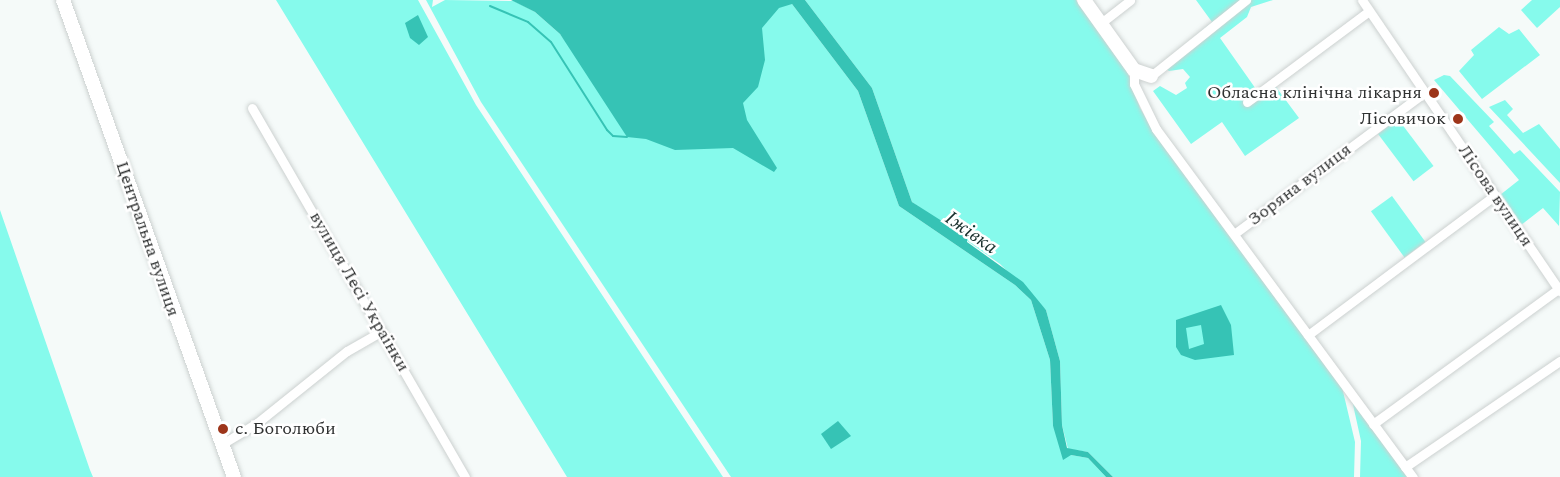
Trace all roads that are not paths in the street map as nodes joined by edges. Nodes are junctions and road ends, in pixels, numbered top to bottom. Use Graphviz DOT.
graph roads {
  1 [pos="63,0"];
  2 [pos="1084,0"];
  3 [pos="1130,0"];
  4 [pos="1246,0"];
  5 [pos="1362,0"];
  6 [pos="1369,11"];
  7 [pos="1101,23"];
  8 [pos="1134,70"];
  9 [pos="1151,76"];
  10 [pos="1424,93"];
  11 [pos="1247,102"];
  12 [pos="252,108"];
  13 [pos="1494,196"];
  14 [pos="1234,234"];
  15 [pos="1559,290"];
  16 [pos="382,331"];
  17 [pos="1308,335"];
  18 [pos="1560,361"];
  19 [pos="1373,424"];
  20 [pos="222,444"];
  21 [pos="1405,466"];
  22 [pos="234,477"];
  23 [pos="465,477"];
  24 [pos="1413,477"];
  1 -- 20 [label="street, Центральна вулиця"];
  2 -- 7 [label="street"];
  3 -- 7 [label="street"];
  4 -- 9 [label="street"];
  5 -- 6 [label="street, Лісова вулиця"];
  6 -- 10 [label="street, Лісова вулиця"];
  6 -- 11 [label="street"];
  7 -- 8 [label="street"];
  8 -- 9 [label="street"];
  8 -- 14 [label="street"];
  10 -- 13 [label="street, Лісова вулиця"];
  10 -- 14 [label="street, Зоряна вулиця"];
  12 -- 16 [label="street, вулиця Лесі Українки"];
  13 -- 15 [label="street, Лісова вулиця"];
  13 -- 17 [label="street"];
  14 -- 17 [label="street"];
  15 -- 19 [label="street"];
  16 -- 20 [label="street"];
  16 -- 23 [label="street, вулиця Лесі Українки"];
  17 -- 19 [label="street"];
  18 -- 21 [label="street"];
  19 -- 21 [label="street"];
  20 -- 22 [label="street, Центральна вулиця"];
  21 -- 24 [label="street"];
}
